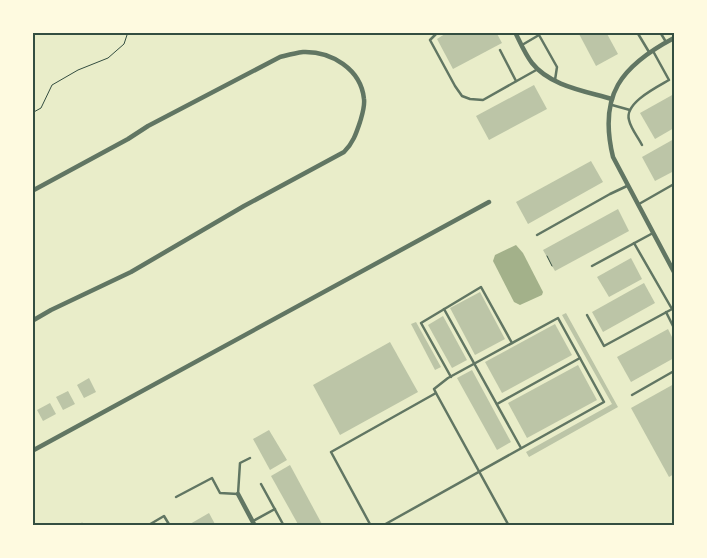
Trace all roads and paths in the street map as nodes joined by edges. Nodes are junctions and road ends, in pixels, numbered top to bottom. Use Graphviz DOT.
graph roads {
  1 [pos="128,32"];
  2 [pos="438,32"];
  3 [pos="515,32"];
  4 [pos="637,32"];
  5 [pos="660,32"];
  6 [pos="674,38"];
  7 [pos="666,42"];
  8 [pos="522,45"];
  9 [pos="500,50"];
  10 [pos="650,51"];
  11 [pos="538,69"];
  12 [pos="516,81"];
  13 [pos="554,81"];
  14 [pos="611,102"];
  15 [pos="630,110"];
  16 [pos="32,113"];
  17 [pos="642,145"];
  18 [pos="674,184"];
  19 [pos="627,186"];
  20 [pos="32,191"];
  21 [pos="489,202"];
  22 [pos="638,205"];
  23 [pos="653,233"];
  24 [pos="537,236"];
  25 [pos="634,243"];
  26 [pos="547,256"];
  27 [pos="552,266"];
  28 [pos="592,266"];
  29 [pos="674,272"];
  30 [pos="673,308"];
  31 [pos="444,309"];
  32 [pos="666,312"];
  33 [pos="587,315"];
  34 [pos="32,321"];
  35 [pos="674,328"];
  36 [pos="512,343"];
  37 [pos="580,358"];
  38 [pos="474,364"];
  39 [pos="674,372"];
  40 [pos="451,377"];
  41 [pos="436,393"];
  42 [pos="632,396"];
  43 [pos="497,404"];
  44 [pos="521,448"];
  45 [pos="32,451"];
  46 [pos="250,458"];
  47 [pos="479,471"];
  48 [pos="261,484"];
  49 [pos="238,494"];
  50 [pos="176,497"];
  51 [pos="275,509"];
  52 [pos="254,523"];
  53 [pos="147,526"];
  54 [pos="170,526"];
  55 [pos="284,526"];
  56 [pos="372,526"];
  57 [pos="382,526"];
  58 [pos="509,526"];
  1 -- 16 [label="path"];
  2 -- 12 [label="lane"];
  3 -- 8 [label="street"];
  4 -- 10 [label="lane"];
  5 -- 7 [label="lane"];
  6 -- 7 [label="street"];
  7 -- 10 [label="street"];
  8 -- 11 [label="street"];
  8 -- 13 [label="lane"];
  9 -- 12 [label="lane"];
  10 -- 14 [label="street"];
  10 -- 15 [label="lane"];
  11 -- 12 [label="lane"];
  11 -- 13 [label="street"];
  13 -- 14 [label="street"];
  14 -- 15 [label="lane"];
  14 -- 19 [label="street"];
  15 -- 17 [label="lane"];
  18 -- 22 [label="lane"];
  19 -- 22 [label="street"];
  19 -- 24 [label="lane"];
  20 -- 34 [label="street"];
  21 -- 45 [label="street"];
  22 -- 23 [label="street"];
  23 -- 25 [label="lane"];
  23 -- 29 [label="street"];
  25 -- 28 [label="lane"];
  25 -- 30 [label="lane"];
  26 -- 27 [label="path"];
  30 -- 32 [label="lane"];
  31 -- 36 [label="lane"];
  31 -- 38 [label="lane"];
  31 -- 40 [label="lane"];
  32 -- 33 [label="lane"];
  32 -- 35 [label="lane"];
  36 -- 37 [label="lane"];
  36 -- 38 [label="lane"];
  37 -- 43 [label="lane"];
  37 -- 44 [label="lane"];
  38 -- 40 [label="lane"];
  38 -- 43 [label="lane"];
  39 -- 42 [label="lane"];
  40 -- 41 [label="lane"];
  41 -- 47 [label="lane"];
  41 -- 56 [label="lane"];
  43 -- 44 [label="lane"];
  44 -- 47 [label="lane"];
  46 -- 49 [label="lane"];
  47 -- 57 [label="lane"];
  47 -- 58 [label="lane"];
  48 -- 51 [label="lane"];
  49 -- 50 [label="lane"];
  49 -- 52 [label="street"];
  51 -- 52 [label="lane"];
  51 -- 55 [label="lane"];
  53 -- 54 [label="lane"];
}
